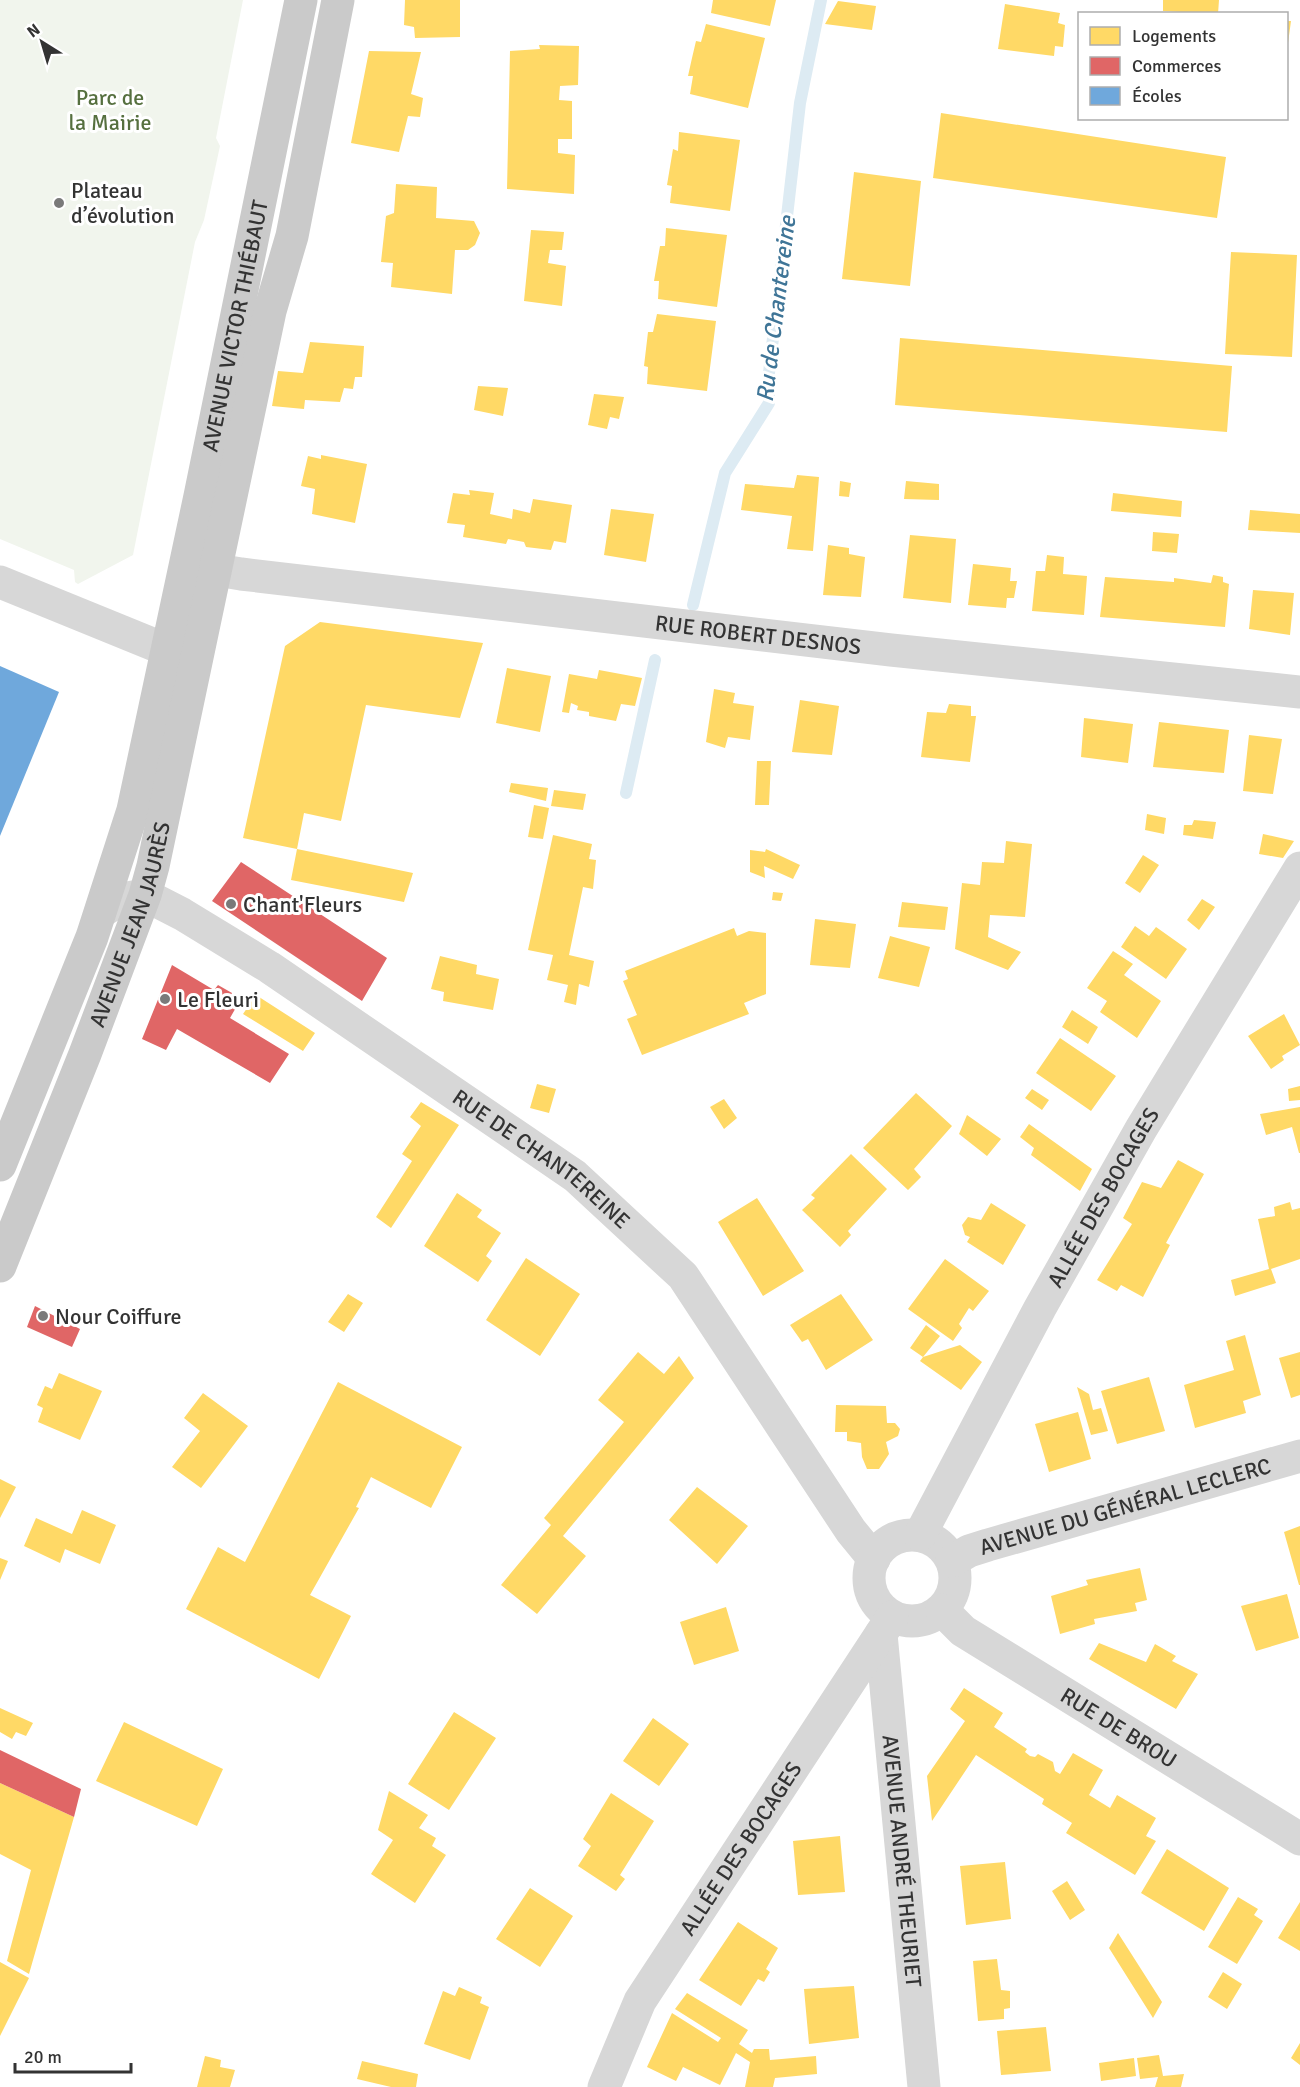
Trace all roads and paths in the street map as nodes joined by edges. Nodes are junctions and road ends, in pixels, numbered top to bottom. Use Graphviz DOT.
graph roads {
  1 [pos="301,0"];
  2 [pos="338,0"];
  3 [pos="255,233"];
  4 [pos="270,311"];
  5 [pos="200,496"];
  6 [pos="217,570"];
  7 [pos="0,582"];
  8 [pos="167,650"];
  9 [pos="1300,692"];
  10 [pos="1300,867"];
  11 [pos="145,895"];
  12 [pos="101,912"];
  13 [pos="0,1164"];
  14 [pos="0,1266"];
  15 [pos="1300,1456"];
  16 [pos="920,1535"];
  17 [pos="874,1559"];
  18 [pos="952,1561"];
  19 [pos="942,1610"];
  20 [pos="886,1625"];
  21 [pos="1300,1839"];
  22 [pos="604,2087"];
  23 [pos="924,2087"];
  1 -- 3 [label="main road, AVENUE VICTOR THIÉBAUT"];
  2 -- 4 [label="main road, AVENUE VICTOR THIÉBAUT"];
  3 -- 4 [label="street"];
  3 -- 5 [label="main road, AVENUE VICTOR THIÉBAUT"];
  4 -- 6 [label="main road, AVENUE VICTOR THIÉBAUT"];
  5 -- 6 [label="street"];
  5 -- 8 [label="main road, AVENUE VICTOR THIÉBAUT"];
  6 -- 9 [label="street, RUE ROBERT DESNOS"];
  6 -- 11 [label="main road, AVENUE JEAN JAURÈS"];
  7 -- 8 [label="street"];
  8 -- 12 [label="main road, AVENUE JEAN JAURÈS"];
  10 -- 16 [label="street, ALLÉE DES BOCAGES"];
  11 -- 12 [label="street"];
  11 -- 14 [label="main road, AVENUE JEAN JAURÈS"];
  11 -- 17 [label="street, RUE DE CHANTEREINE"];
  12 -- 13 [label="main road, AVENUE JEAN JAURÈS"];
  15 -- 18 [label="street, AVENUE DU GÉNÉRAL LECLERC"];
  16 -- 17 [label="street"];
  16 -- 18 [label="street"];
  17 -- 20 [label="street"];
  18 -- 19 [label="street"];
  19 -- 20 [label="street"];
  19 -- 21 [label="street, RUE DE BROU"];
  20 -- 22 [label="street, ALLÉE DES BOCAGES"];
  20 -- 23 [label="street, AVENUE ANDRÉ THEURIET"];
}
